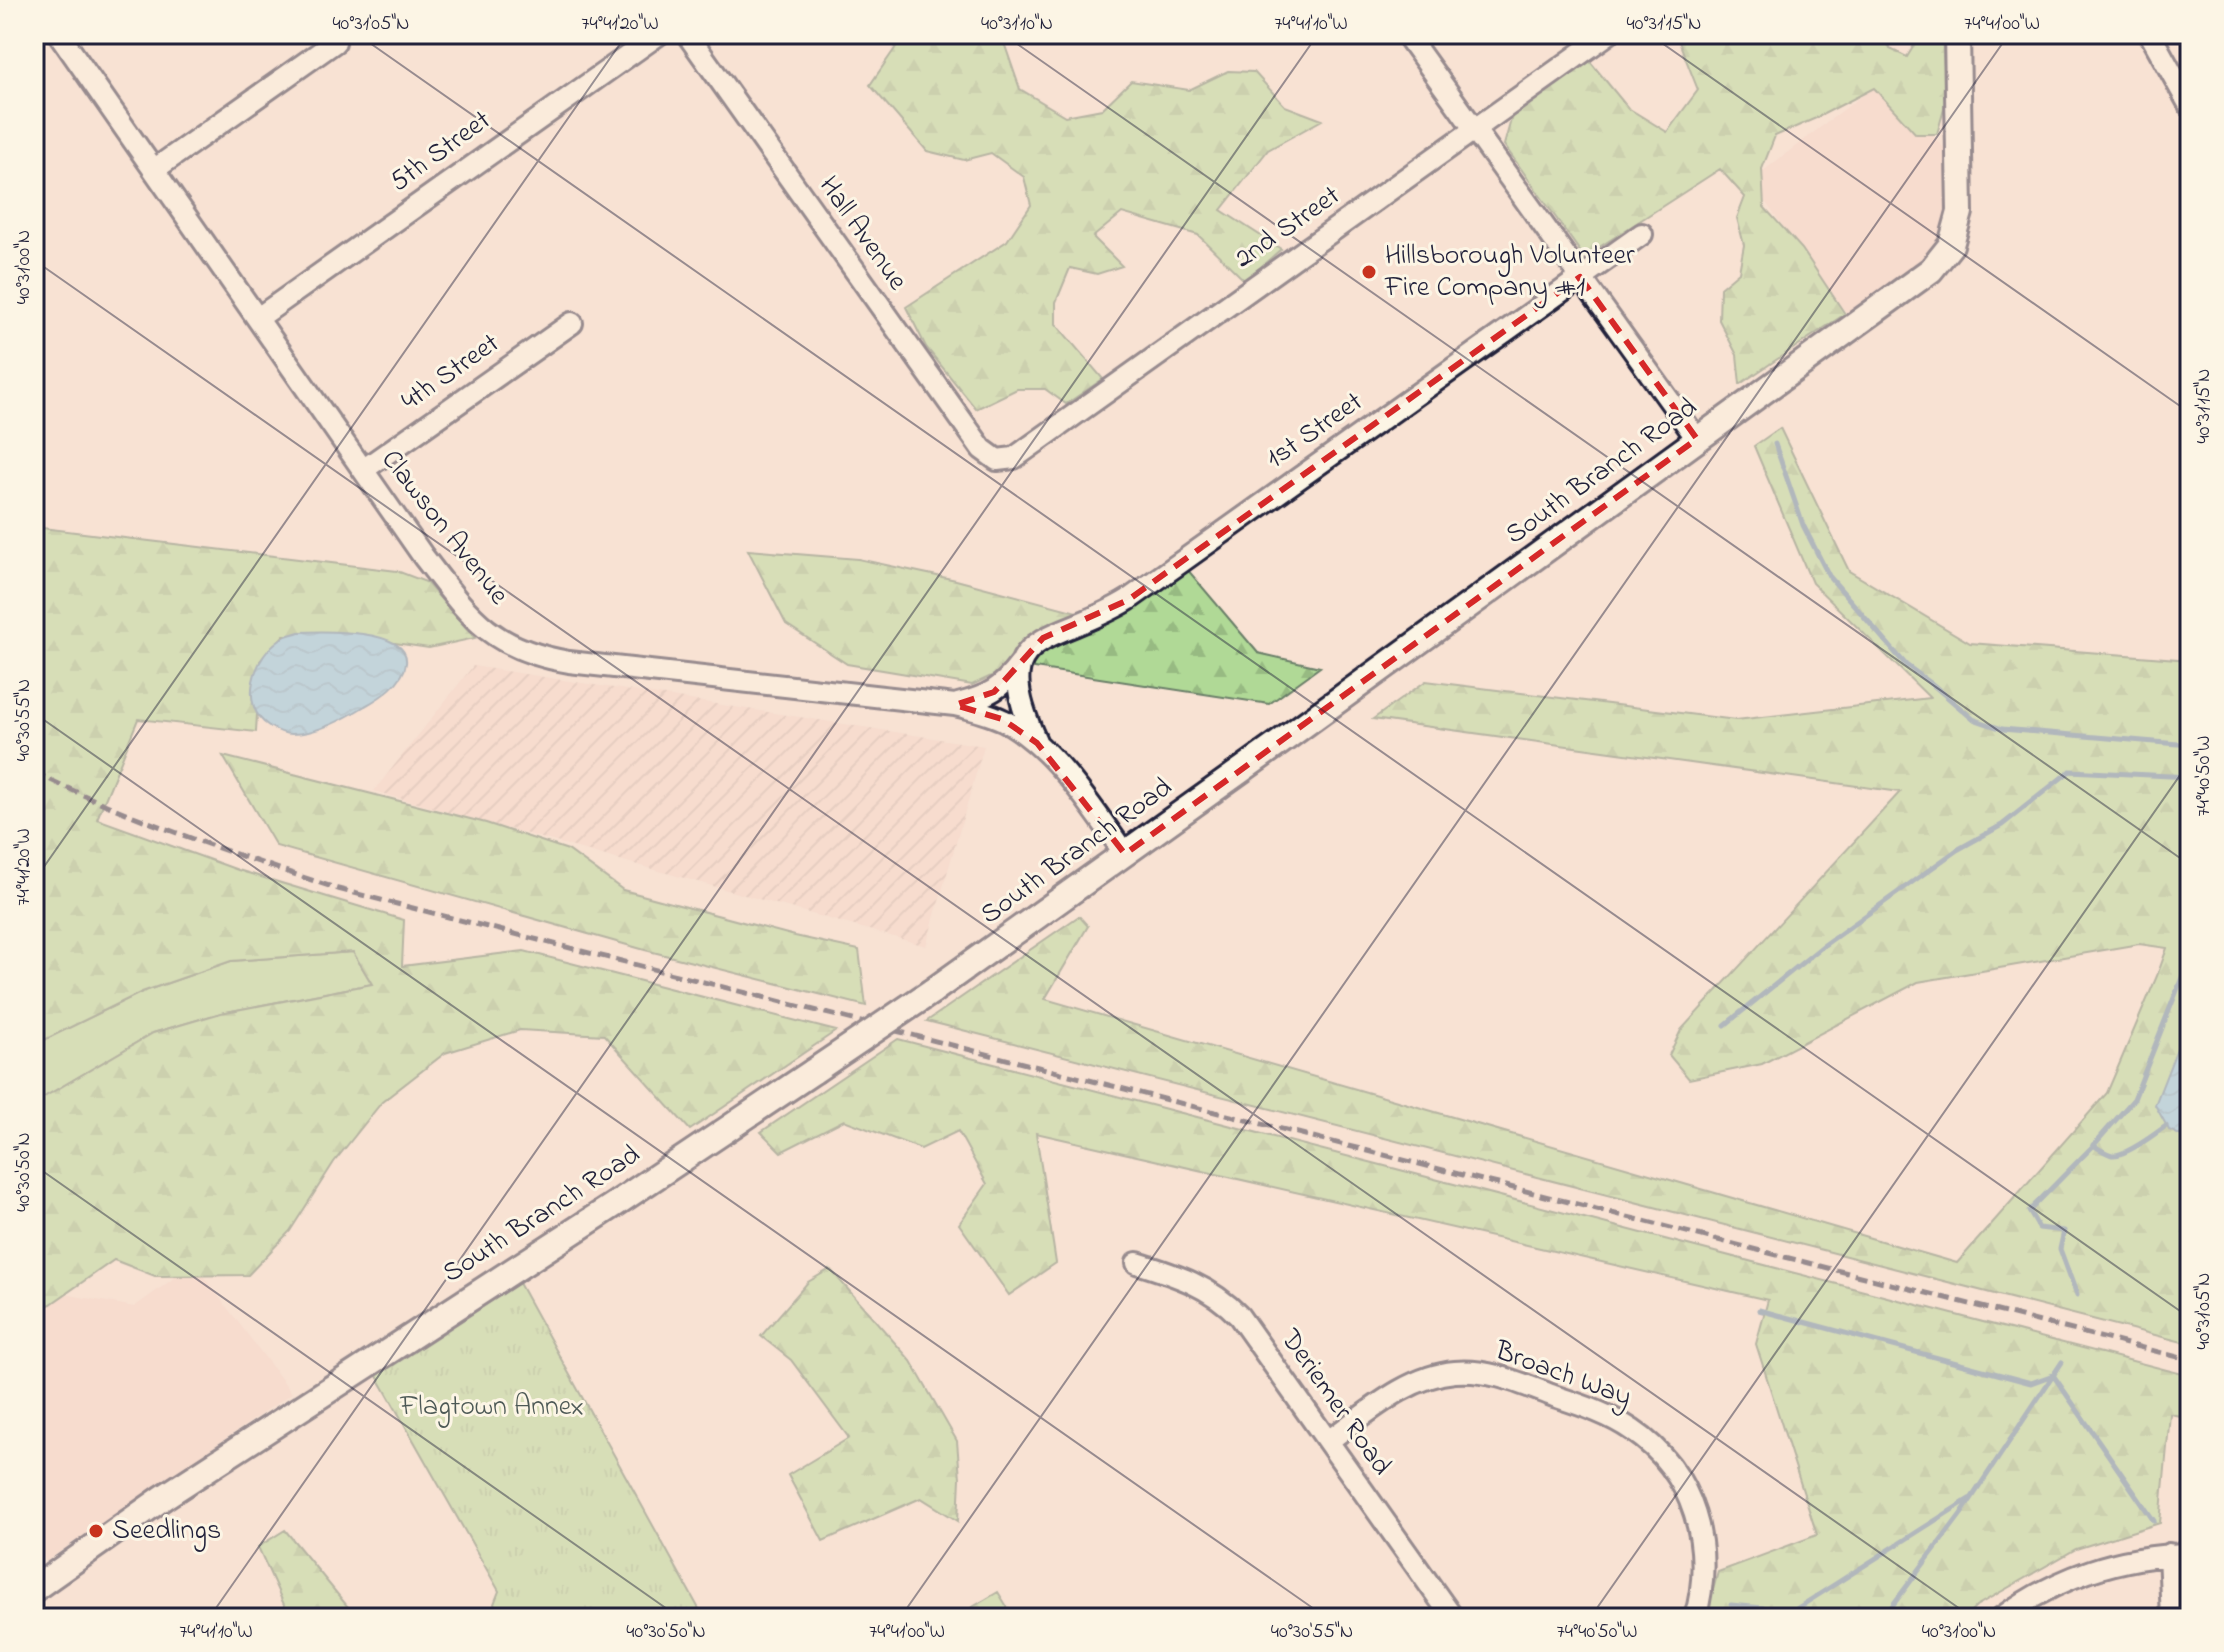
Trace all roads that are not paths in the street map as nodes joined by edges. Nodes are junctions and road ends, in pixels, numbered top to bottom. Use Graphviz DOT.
graph roads {
  1 [pos="59,34"];
  2 [pos="659,34"];
  3 [pos="687,34"];
  4 [pos="1406,34"];
  5 [pos="1608,34"];
  6 [pos="1957,34"];
  7 [pos="2150,34"];
  8 [pos="335,42"];
  9 [pos="2190,106"];
  10 [pos="1474,130"];
  11 [pos="155,169"];
  12 [pos="1642,234"];
  13 [pos="1580,277"];
  14 [pos="258,318"];
  15 [pos="572,323"];
  16 [pos="1697,439"];
  17 [pos="997,460"];
  18 [pos="363,470"];
  19 [pos="1020,664"];
  20 [pos="955,705"];
  21 [pos="1037,743"];
  22 [pos="1125,854"];
  23 [pos="1137,1263"];
  24 [pos="1328,1441"];
  25 [pos="2180,1554"];
  26 [pos="34,1589"];
  27 [pos="1453,1618"];
  28 [pos="1695,1618"];
  29 [pos="2001,1618"];
  30 [pos="2172,1618"];
  1 -- 11 [label="street, Clawson Avenue"];
  2 -- 14 [label="street, 5th Street"];
  3 -- 17 [label="street, Hall Avenue"];
  4 -- 10 [label="street"];
  5 -- 10 [label="street, 2nd Street"];
  6 -- 16 [label="street, South Branch Road"];
  7 -- 9 [label="street"];
  8 -- 11 [label="street"];
  10 -- 13 [label="street"];
  10 -- 17 [label="street, 2nd Street"];
  11 -- 14 [label="street, Clawson Avenue"];
  12 -- 13 [label="street, 1st Street"];
  13 -- 16 [label="street"];
  13 -- 19 [label="street, 1st Street"];
  14 -- 18 [label="street, Clawson Avenue"];
  15 -- 18 [label="street, 4th Street"];
  16 -- 22 [label="street, South Branch Road"];
  18 -- 20 [label="street, Clawson Avenue"];
  19 -- 20 [label="street, 1st Street"];
  19 -- 21 [label="street"];
  20 -- 21 [label="street, Clawson Avenue"];
  21 -- 22 [label="street, Clawson Avenue"];
  22 -- 26 [label="street, South Branch Road, bridge"];
  23 -- 24 [label="street, Deriemer Road"];
  24 -- 27 [label="street, Deriemer Road"];
  24 -- 28 [label="street, Broach Way"];
  25 -- 29 [label="street"];
  25 -- 30 [label="street"];
}
